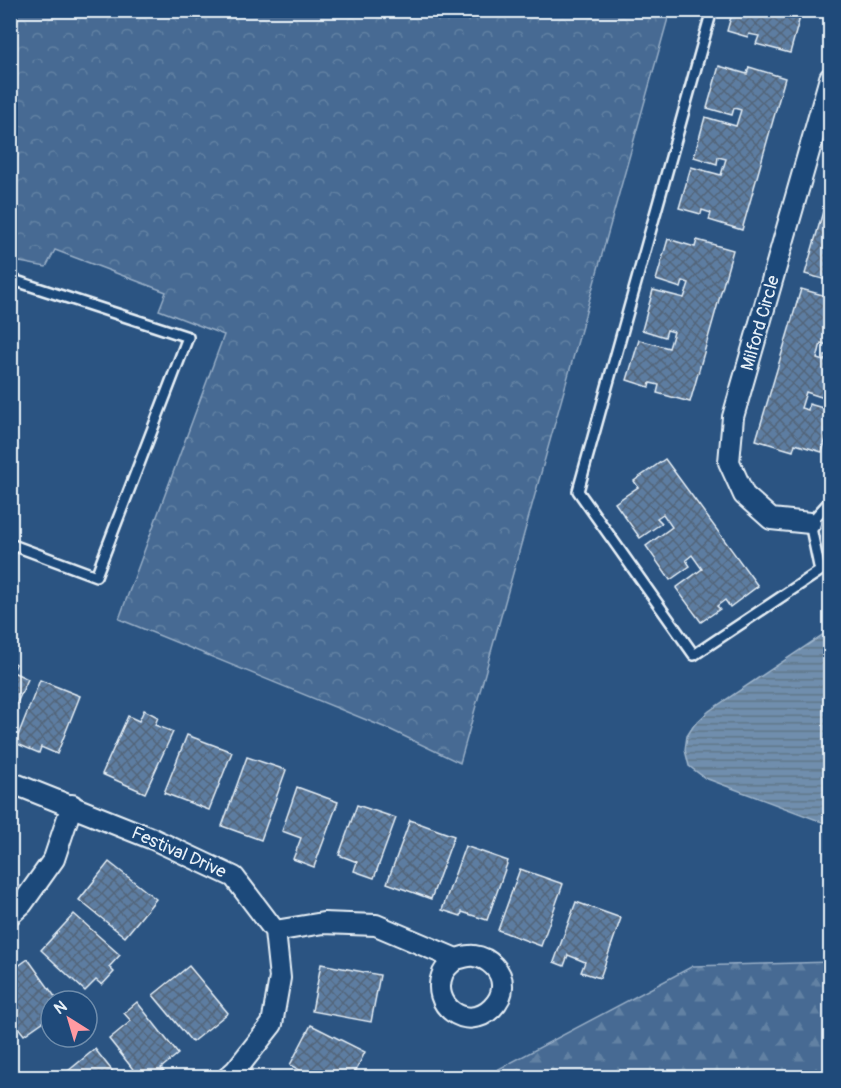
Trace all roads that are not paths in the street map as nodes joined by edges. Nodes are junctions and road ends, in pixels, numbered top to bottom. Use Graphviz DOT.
graph roads {
  1 [pos="712,10"];
  2 [pos="829,91"];
  3 [pos="10,279"];
  4 [pos="831,501"];
  5 [pos="810,523"];
  6 [pos="10,544"];
  7 [pos="10,782"];
  8 [pos="72,805"];
  9 [pos="10,915"];
  10 [pos="275,931"];
  11 [pos="456,959"];
  12 [pos="227,1077"];
  1 -- 5 [label="lane"];
  2 -- 5 [label="street, Milford Circle"];
  3 -- 6 [label="lane"];
  4 -- 5 [label="lane"];
  7 -- 8 [label="street, Festival Drive"];
  8 -- 9 [label="street"];
  8 -- 10 [label="street, Festival Drive"];
  10 -- 11 [label="street"];
  10 -- 12 [label="street"];
}
